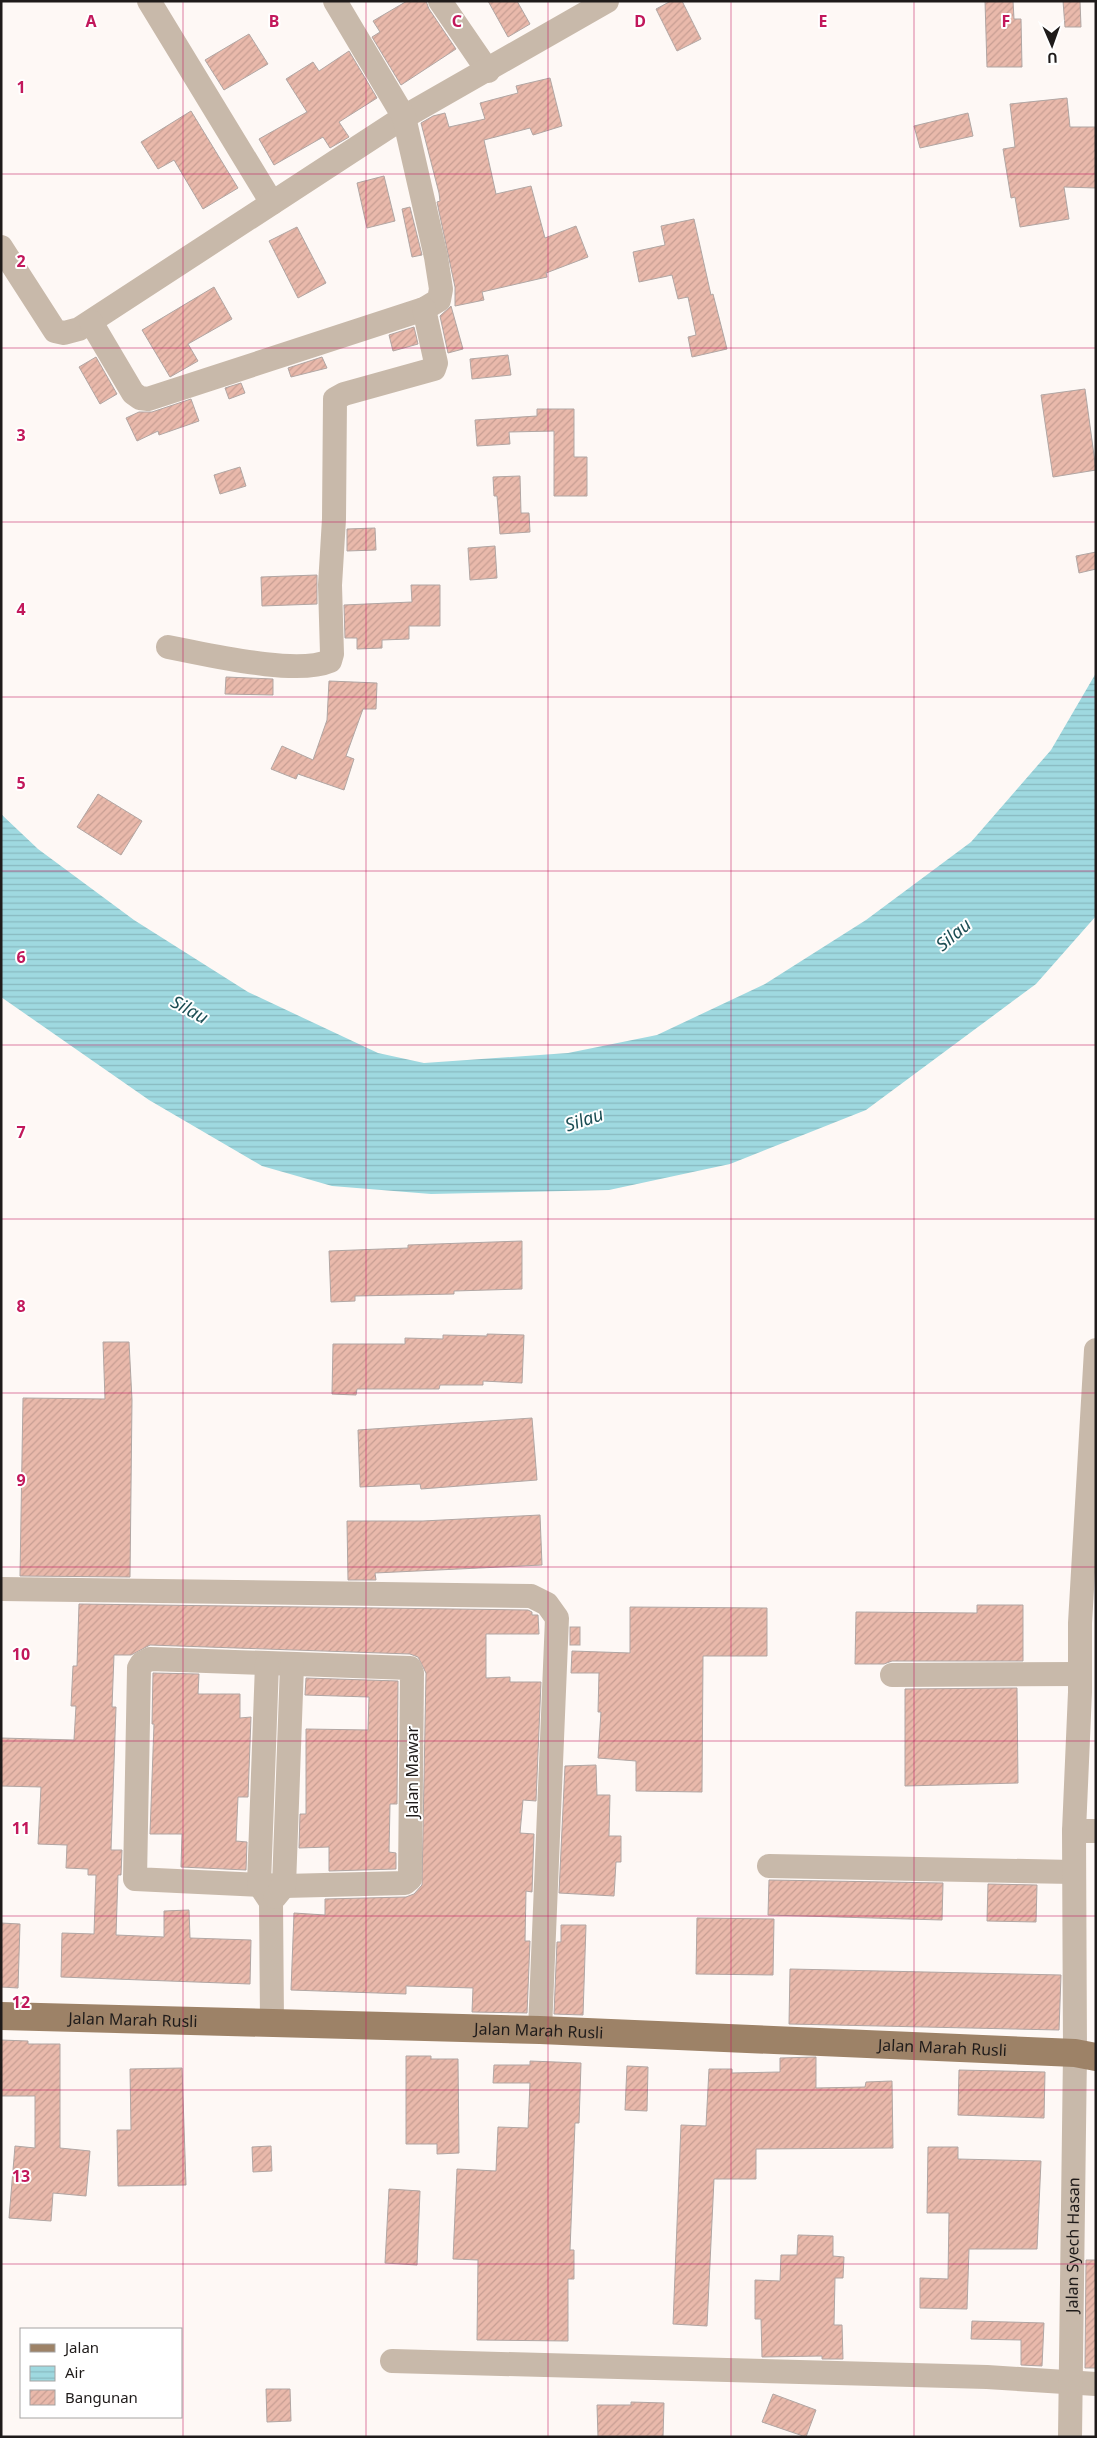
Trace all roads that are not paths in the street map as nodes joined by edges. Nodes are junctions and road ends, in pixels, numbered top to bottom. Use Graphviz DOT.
graph roads {
  1 [pos="149,1"];
  2 [pos="335,1"];
  3 [pos="440,1"];
  4 [pos="607,1"];
  5 [pos="488,71"];
  6 [pos="404,117"];
  7 [pos="272,203"];
  8 [pos="1,247"];
  9 [pos="424,309"];
  10 [pos="91,322"];
  11 [pos="168,647"];
  12 [pos="1096,1350"];
  13 [pos="1,1589"];
  14 [pos="267,1664"];
  15 [pos="292,1665"];
  16 [pos="892,1676"];
  17 [pos="1085,1686"];
  18 [pos="1085,1831"];
  19 [pos="769,1866"];
  20 [pos="1074,1872"];
  21 [pos="271,1891"];
  22 [pos="1,2016"];
  23 [pos="272,2022"];
  24 [pos="540,2030"];
  25 [pos="1086,2055"];
  26 [pos="392,2361"];
  27 [pos="1072,2384"];
  28 [pos="1096,2384"];
  29 [pos="1070,2437"];
  1 -- 7 [label="street"];
  2 -- 6 [label="street"];
  3 -- 5 [label="street"];
  4 -- 5 [label="street"];
  5 -- 6 [label="street"];
  6 -- 7 [label="street"];
  6 -- 9 [label="street"];
  7 -- 10 [label="street"];
  8 -- 10 [label="street"];
  9 -- 10 [label="street"];
  9 -- 11 [label="street"];
  12 -- 17 [label="street, Jalan Syech Hasan"];
  13 -- 24 [label="street"];
  14 -- 15 [label="street"];
  14 -- 21 [label="street"];
  14 -- 21 [label="street"];
  15 -- 21 [label="street"];
  15 -- 21 [label="street, Jalan Mawar"];
  16 -- 17 [label="street"];
  17 -- 18 [label="street, Jalan Syech Hasan"];
  18 -- 20 [label="street, Jalan Syech Hasan"];
  19 -- 20 [label="street"];
  20 -- 25 [label="street, Jalan Syech Hasan"];
  21 -- 23 [label="street"];
  22 -- 23 [label="main road, Jalan Marah Rusli"];
  23 -- 24 [label="main road, Jalan Marah Rusli"];
  24 -- 25 [label="main road, Jalan Marah Rusli"];
  25 -- 27 [label="street, Jalan Syech Hasan"];
  26 -- 27 [label="street"];
  27 -- 28 [label="street"];
  27 -- 29 [label="street, Jalan Syech Hasan"];
}
